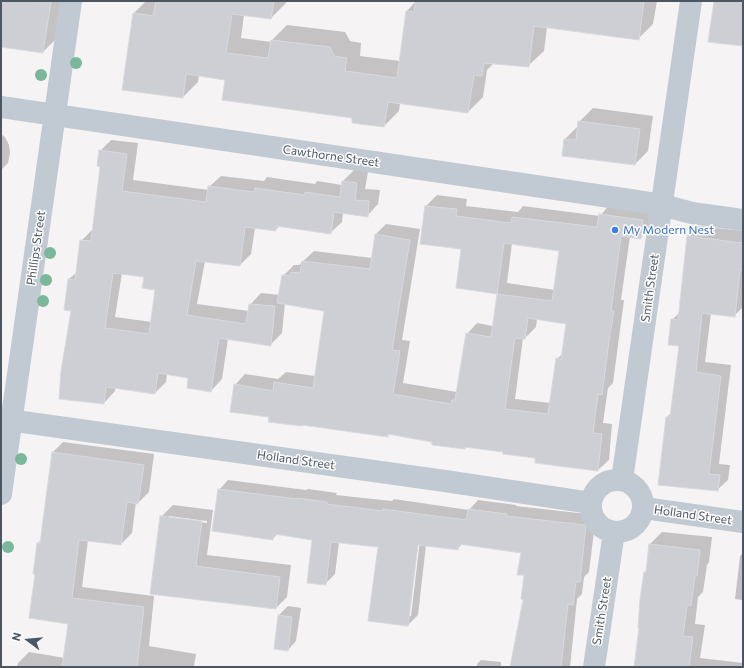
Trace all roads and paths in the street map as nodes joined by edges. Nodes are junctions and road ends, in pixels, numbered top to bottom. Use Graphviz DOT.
graph roads {
  1 [pos="71,1"];
  2 [pos="691,1"];
  3 [pos="1,107"];
  4 [pos="55,114"];
  5 [pos="662,205"];
  6 [pos="743,209"];
  7 [pos="743,220"];
  8 [pos="7,420"];
  9 [pos="622,480"];
  10 [pos="1,494"];
  11 [pos="591,503"];
  12 [pos="644,508"];
  13 [pos="743,522"];
  14 [pos="614,532"];
  15 [pos="594,667"];
  1 -- 4 [label="street, Phillips Street"];
  2 -- 5 [label="street, Smith Street"];
  3 -- 4 [label="street, Cawthorne Street"];
  4 -- 5 [label="street, Cawthorne Street"];
  4 -- 8 [label="street, Phillips Street"];
  5 -- 6 [label="street, Cawthorne Street"];
  5 -- 7 [label="street, Cawthorne Street"];
  5 -- 9 [label="street, Smith Street"];
  8 -- 10 [label="street, Phillips Street"];
  8 -- 11 [label="street, Holland Street"];
  9 -- 11 [label="street"];
  9 -- 12 [label="street"];
  11 -- 14 [label="street"];
  12 -- 13 [label="street, Holland Street"];
  12 -- 14 [label="street"];
  14 -- 15 [label="street, Smith Street"];
}
